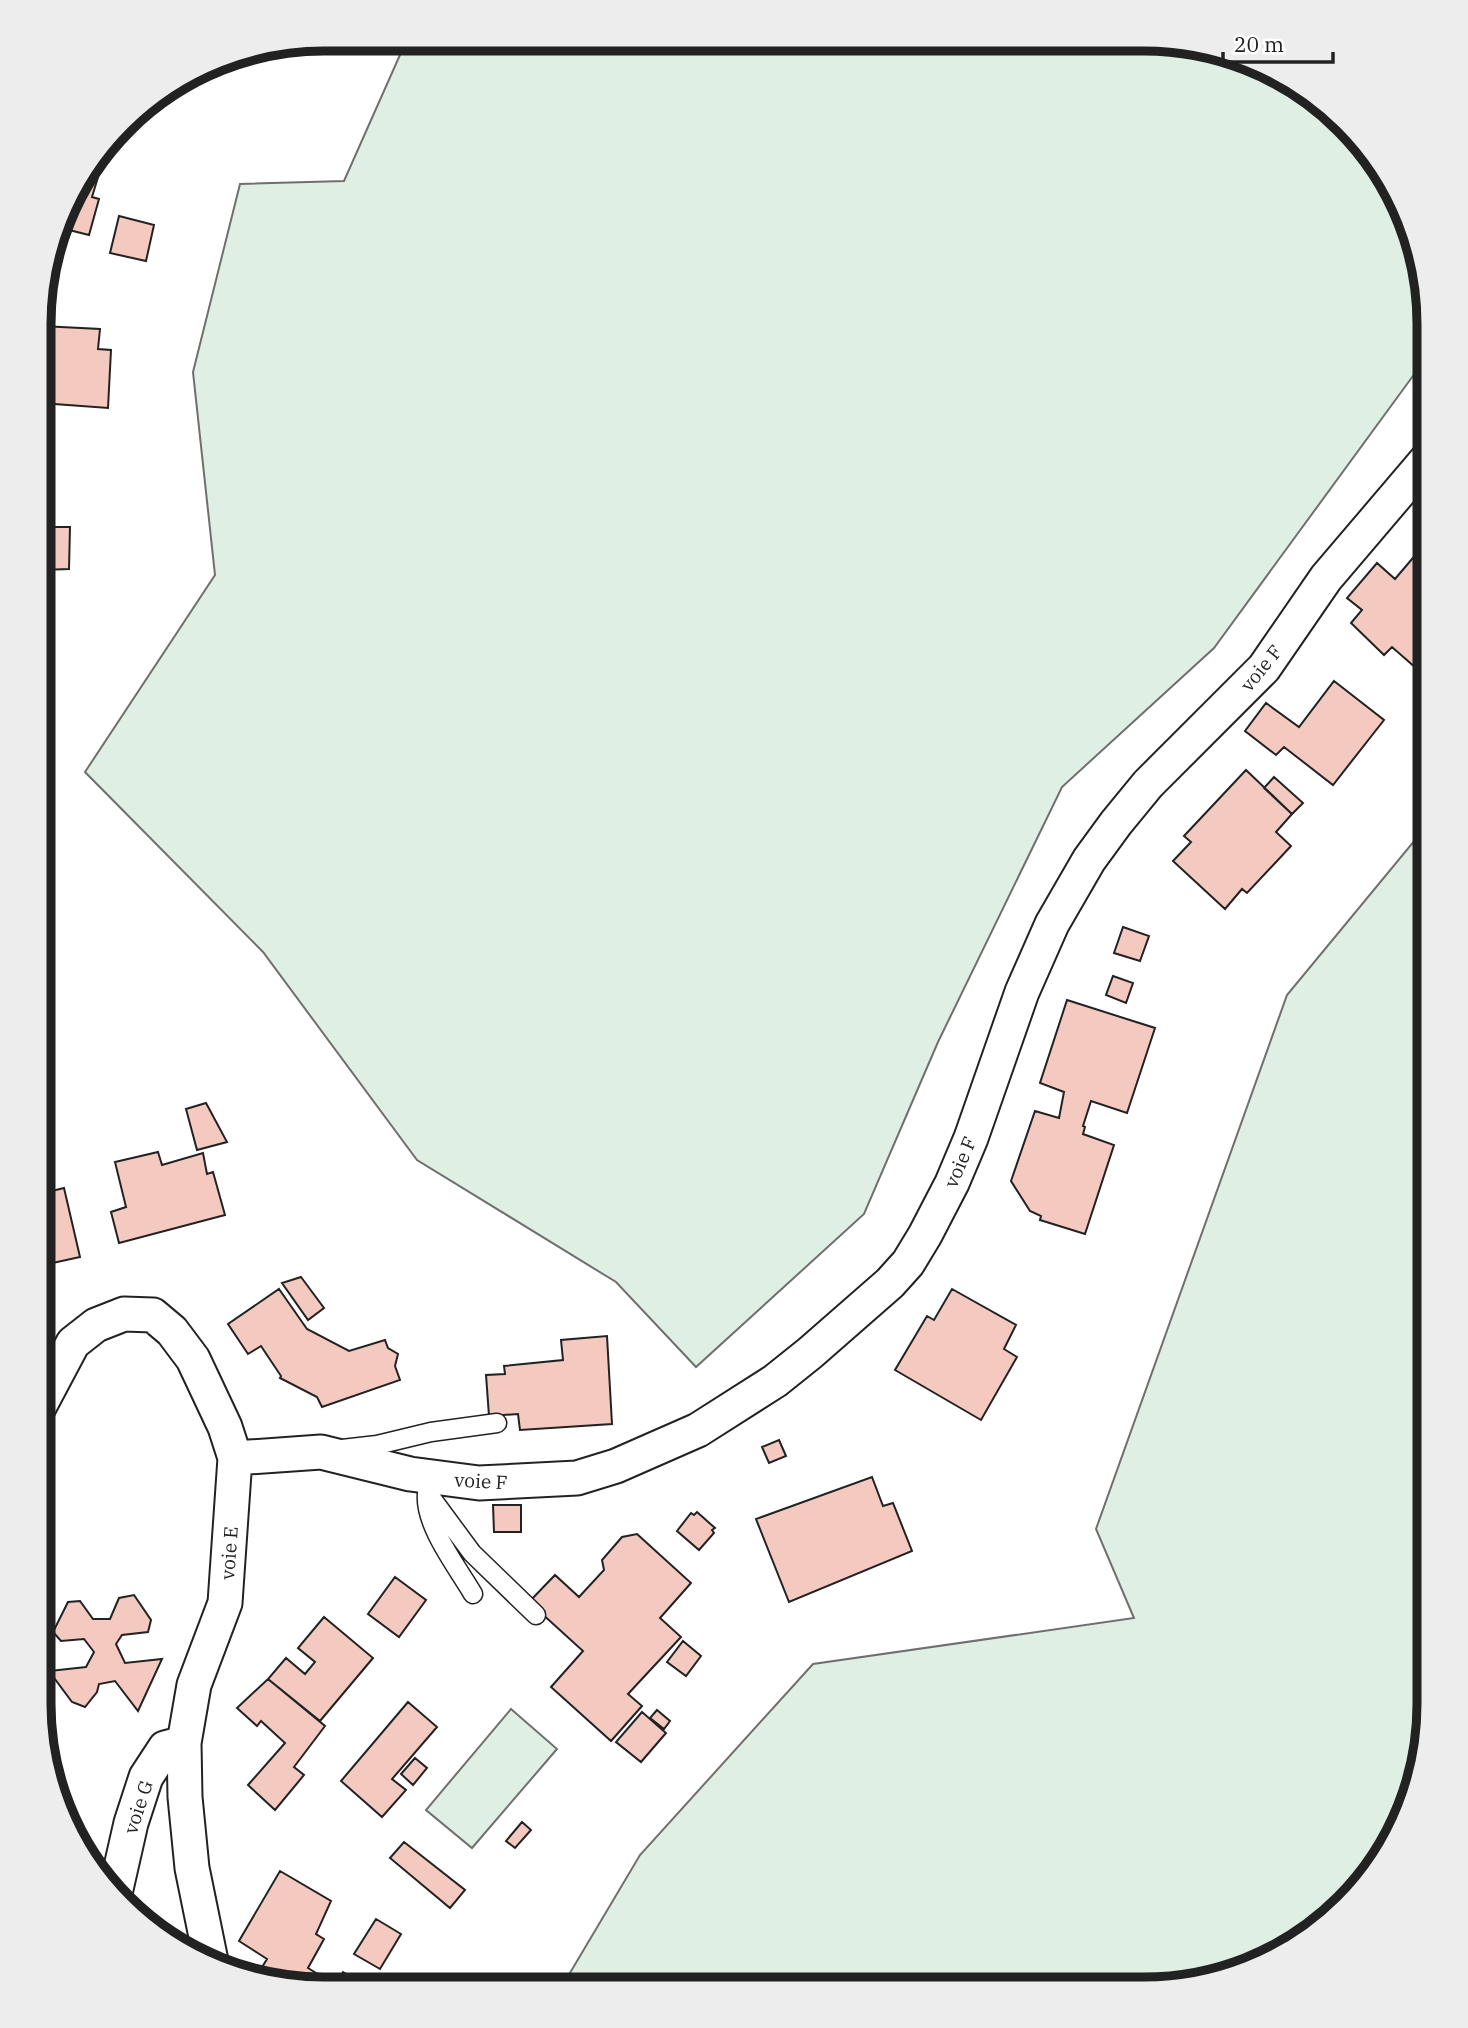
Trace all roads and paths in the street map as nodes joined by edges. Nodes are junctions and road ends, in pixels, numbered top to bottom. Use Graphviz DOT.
graph roads {
  1 [pos="1417,471"];
  2 [pos="51,1381"];
  3 [pos="497,1423"];
  4 [pos="321,1452"];
  5 [pos="235,1458"];
  6 [pos="428,1485"];
  7 [pos="473,1594"];
  8 [pos="536,1615"];
  9 [pos="184,1743"];
  10 [pos="118,1882"];
  11 [pos="209,1952"];
  1 -- 6 [label="street, voie F"];
  2 -- 5 [label="street, voie E"];
  3 -- 4 [label="lane"];
  4 -- 5 [label="street, voie F"];
  4 -- 6 [label="street, voie F"];
  5 -- 9 [label="street, voie E"];
  6 -- 7 [label="lane"];
  6 -- 8 [label="lane"];
  9 -- 10 [label="street, voie G"];
  9 -- 11 [label="street, voie E"];
}
